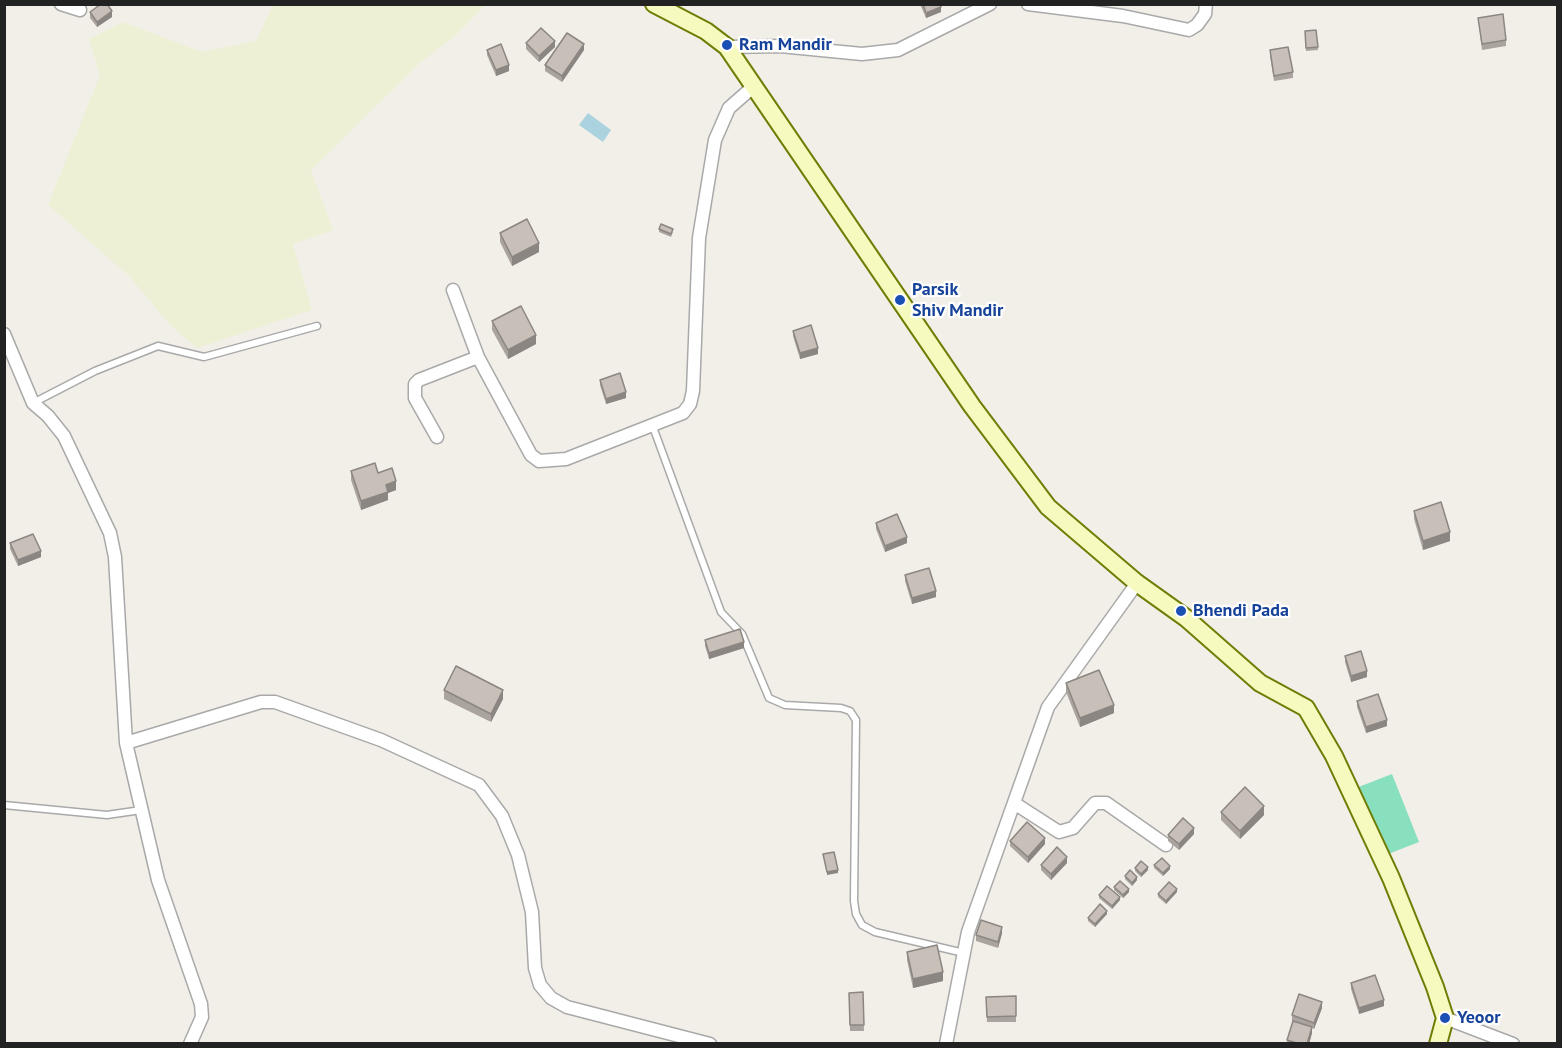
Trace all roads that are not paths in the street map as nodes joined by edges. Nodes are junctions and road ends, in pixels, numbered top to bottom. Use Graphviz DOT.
graph roads {
  1 [pos="60,4"];
  2 [pos="990,4"];
  3 [pos="1028,4"];
  4 [pos="1206,4"];
  5 [pos="661,6"];
  6 [pos="80,10"];
  7 [pos="727,47"];
  8 [pos="753,86"];
  9 [pos="453,290"];
  10 [pos="317,326"];
  11 [pos="4,334"];
  12 [pos="478,357"];
  13 [pos="33,403"];
  14 [pos="653,427"];
  15 [pos="437,437"];
  16 [pos="1137,583"];
  17 [pos="126,743"];
  18 [pos="1014,803"];
  19 [pos="4,806"];
  20 [pos="142,810"];
  21 [pos="1166,845"];
  22 [pos="964,953"];
  23 [pos="1445,1018"];
  24 [pos="190,1044"];
  25 [pos="710,1044"];
  26 [pos="946,1044"];
  27 [pos="1438,1044"];
  28 [pos="1513,1044"];
  1 -- 6 [label="street"];
  2 -- 7 [label="street"];
  3 -- 4 [label="street"];
  5 -- 7 [label="street"];
  7 -- 8 [label="street"];
  8 -- 14 [label="street"];
  8 -- 16 [label="street"];
  9 -- 12 [label="street"];
  10 -- 13 [label="lane"];
  11 -- 13 [label="street"];
  12 -- 14 [label="street"];
  12 -- 15 [label="street"];
  13 -- 17 [label="street"];
  14 -- 22 [label="lane"];
  16 -- 18 [label="street"];
  16 -- 23 [label="street"];
  17 -- 20 [label="street"];
  17 -- 25 [label="street"];
  18 -- 21 [label="street"];
  18 -- 22 [label="street"];
  19 -- 20 [label="lane"];
  20 -- 24 [label="street"];
  22 -- 26 [label="street"];
  23 -- 27 [label="street"];
  23 -- 28 [label="street"];
}
